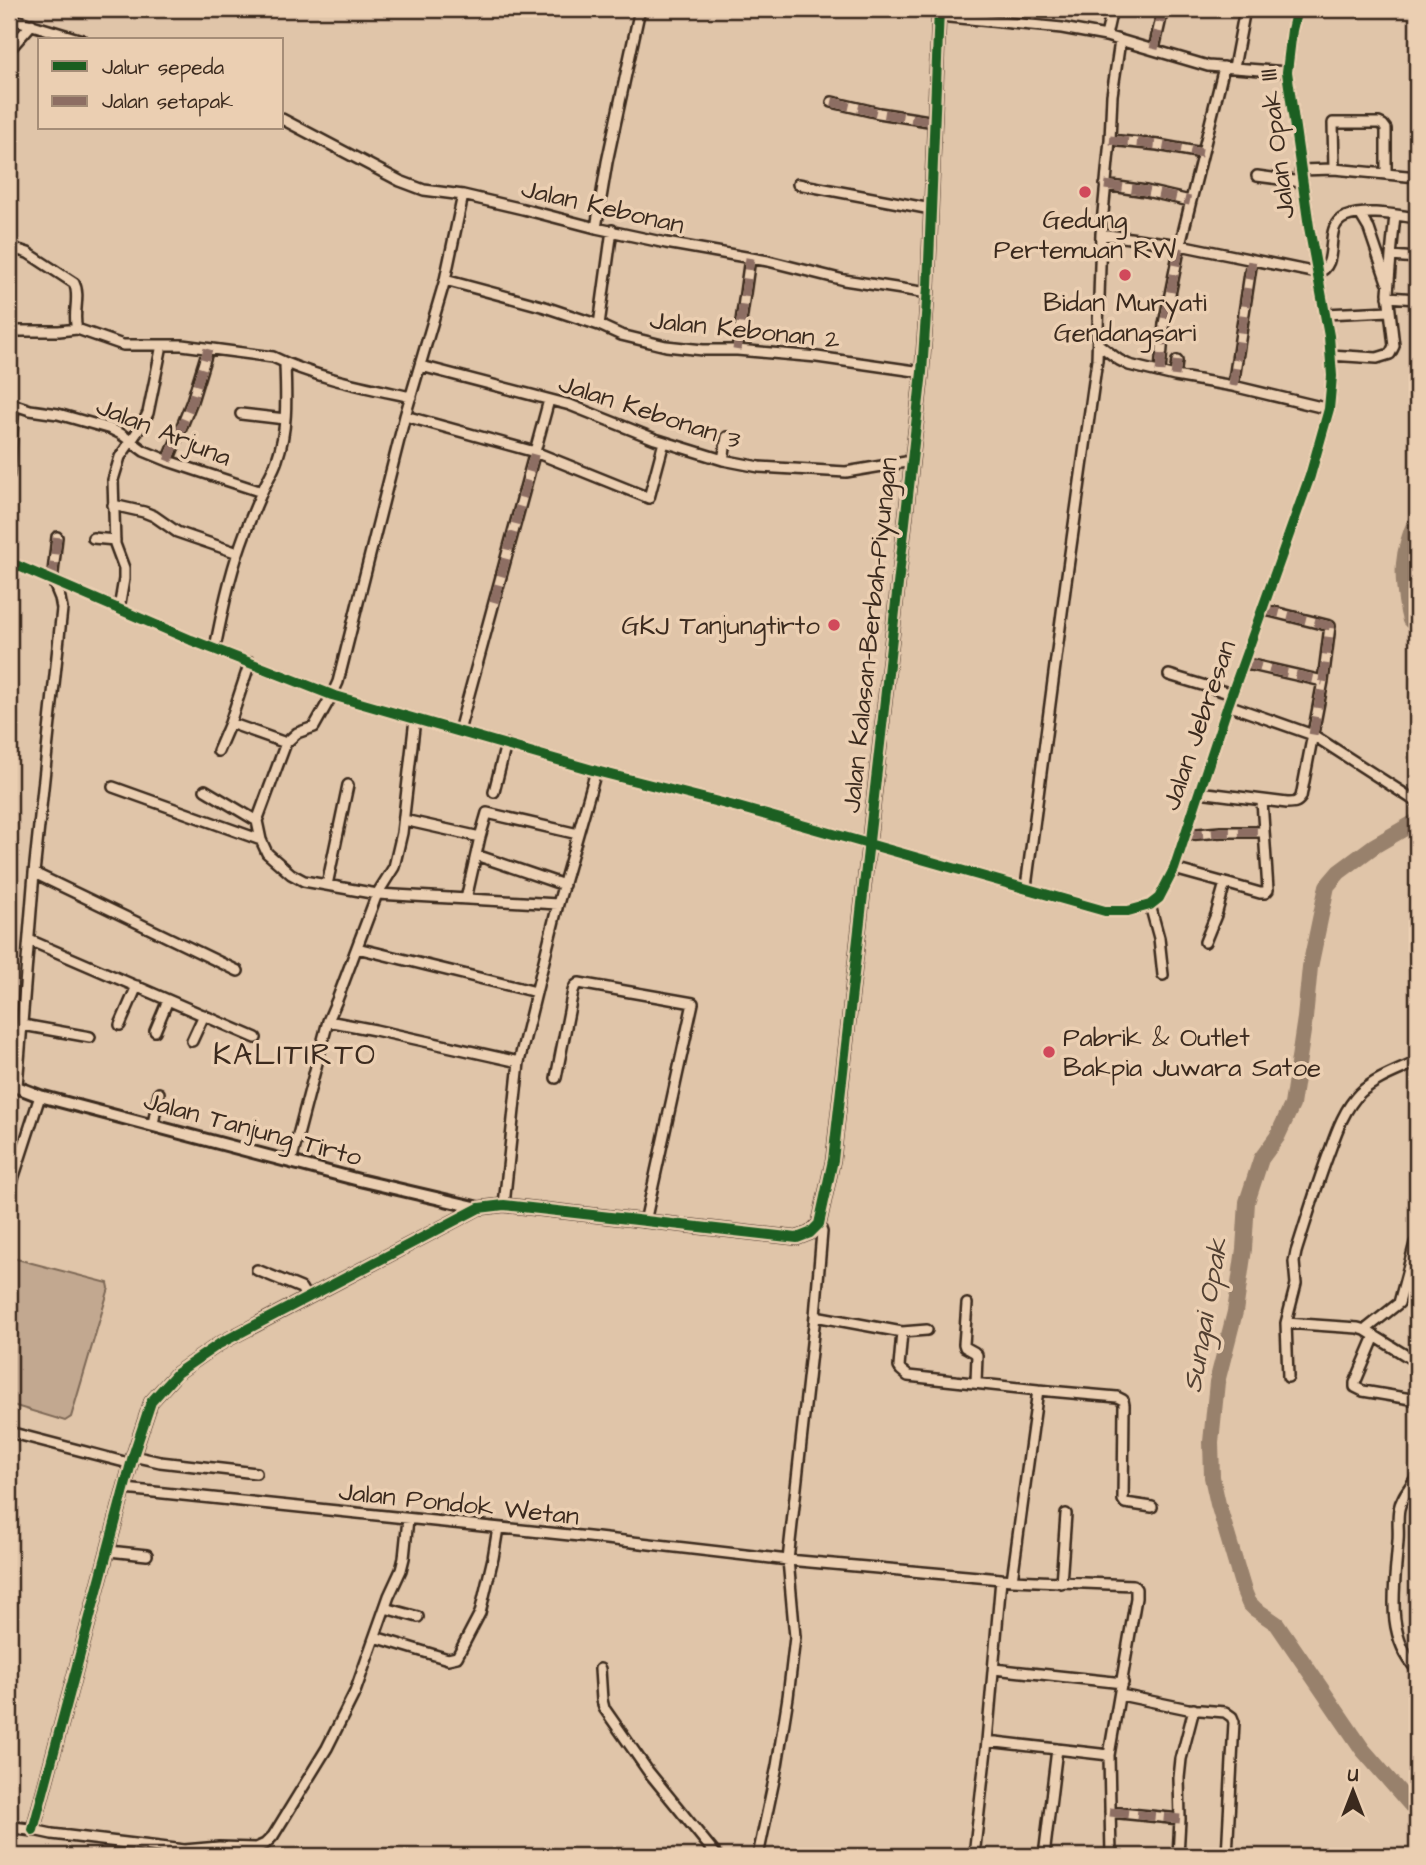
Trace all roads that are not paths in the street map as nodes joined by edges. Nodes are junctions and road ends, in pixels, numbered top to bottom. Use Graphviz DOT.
graph roads {
  1 [pos="640,9"];
  2 [pos="1112,9"];
  3 [pos="1163,9"];
  4 [pos="1245,9"];
  5 [pos="1297,9"];
  6 [pos="939,12"];
  7 [pos="9,18"];
  8 [pos="32,24"];
  9 [pos="1106,36"];
  10 [pos="76,38"];
  11 [pos="1120,41"];
  12 [pos="1154,49"];
  13 [pos="9,50"];
  14 [pos="1229,67"];
  15 [pos="1287,72"];
  16 [pos="832,102"];
  17 [pos="284,120"];
  18 [pos="935,122"];
  19 [pos="1110,140"];
  20 [pos="1202,153"];
  21 [pos="1334,169"];
  22 [pos="1300,170"];
  23 [pos="1386,174"];
  24 [pos="1257,176"];
  25 [pos="1417,177"];
  26 [pos="1302,182"];
  27 [pos="798,184"];
  28 [pos="1105,185"];
  29 [pos="463,195"];
  30 [pos="1190,201"];
  31 [pos="931,209"];
  32 [pos="1360,214"];
  33 [pos="1395,215"];
  34 [pos="1417,218"];
  35 [pos="596,228"];
  36 [pos="612,230"];
  37 [pos="1101,234"];
  38 [pos="1180,244"];
  39 [pos="9,247"];
  40 [pos="1391,256"];
  41 [pos="750,258"];
  42 [pos="1417,258"];
  43 [pos="1252,260"];
  44 [pos="1317,273"];
  45 [pos="445,280"];
  46 [pos="1388,287"];
  47 [pos="928,293"];
  48 [pos="1388,297"];
  49 [pos="1417,299"];
  50 [pos="1390,311"];
  51 [pos="1325,314"];
  52 [pos="599,325"];
  53 [pos="77,329"];
  54 [pos="9,331"];
  55 [pos="1098,344"];
  56 [pos="162,345"];
  57 [pos="208,349"];
  58 [pos="737,351"];
  59 [pos="1330,355"];
  60 [pos="1177,360"];
  61 [pos="285,364"];
  62 [pos="421,366"];
  63 [pos="922,372"];
  64 [pos="1160,372"];
  65 [pos="1175,376"];
  66 [pos="1233,386"];
  67 [pos="411,397"];
  68 [pos="549,400"];
  69 [pos="12,404"];
  70 [pos="1329,409"];
  71 [pos="242,414"];
  72 [pos="405,416"];
  73 [pos="285,419"];
  74 [pos="727,437"];
  75 [pos="132,441"];
  76 [pos="664,442"];
  77 [pos="535,452"];
  78 [pos="723,460"];
  79 [pos="168,461"];
  80 [pos="912,461"];
  81 [pos="9,475"];
  82 [pos="262,492"];
  83 [pos="113,505"];
  84 [pos="57,537"];
  85 [pos="93,538"];
  86 [pos="115,540"];
  87 [pos="238,553"];
  88 [pos="9,562"];
  89 [pos="52,581"];
  90 [pos="86,596"];
  91 [pos="62,609"];
  92 [pos="119,610"];
  93 [pos="1262,610"];
  94 [pos="215,648"];
  95 [pos="250,662"];
  96 [pos="1243,663"];
  97 [pos="1169,675"];
  98 [pos="1323,681"];
  99 [pos="1232,694"];
  100 [pos="332,695"];
  101 [pos="1228,705"];
  102 [pos="415,719"];
  103 [pos="230,723"];
  104 [pos="459,731"];
  105 [pos="1312,735"];
  106 [pos="286,743"];
  107 [pos="506,744"];
  108 [pos="218,751"];
  109 [pos="596,771"];
  110 [pos="348,785"];
  111 [pos="113,787"];
  112 [pos="205,790"];
  113 [pos="494,792"];
  114 [pos="1199,792"];
  115 [pos="1262,801"];
  116 [pos="1417,802"];
  117 [pos="404,820"];
  118 [pos="257,821"];
  119 [pos="1263,832"];
  120 [pos="578,834"];
  121 [pos="1185,835"];
  122 [pos="480,837"];
  123 [pos="261,841"];
  124 [pos="869,843"];
  125 [pos="476,855"];
  126 [pos="1174,869"];
  127 [pos="34,873"];
  128 [pos="1225,883"];
  129 [pos="327,885"];
  130 [pos="564,885"];
  131 [pos="1026,887"];
  132 [pos="377,894"];
  133 [pos="466,899"];
  134 [pos="558,904"];
  135 [pos="1150,905"];
  136 [pos="29,940"];
  137 [pos="1205,942"];
  138 [pos="357,948"];
  139 [pos="238,971"];
  140 [pos="1163,975"];
  141 [pos="137,986"];
  142 [pos="536,992"];
  143 [pos="168,1000"];
  144 [pos="204,1015"];
  145 [pos="328,1021"];
  146 [pos="120,1024"];
  147 [pos="23,1025"];
  148 [pos="155,1031"];
  149 [pos="90,1037"];
  150 [pos="256,1038"];
  151 [pos="192,1041"];
  152 [pos="519,1062"];
  153 [pos="1417,1062"];
  154 [pos="556,1078"];
  155 [pos="13,1085"];
  156 [pos="159,1093"];
  157 [pos="40,1096"];
  158 [pos="153,1125"];
  159 [pos="292,1161"];
  160 [pos="9,1197"];
  161 [pos="454,1203"];
  162 [pos="504,1205"];
  163 [pos="479,1208"];
  164 [pos="455,1220"];
  165 [pos="645,1222"];
  166 [pos="819,1224"];
  167 [pos="1417,1241"];
  168 [pos="257,1270"];
  169 [pos="307,1297"];
  170 [pos="967,1304"];
  171 [pos="815,1316"];
  172 [pos="1289,1323"];
  173 [pos="927,1330"];
  174 [pos="1365,1330"];
  175 [pos="902,1332"];
  176 [pos="1375,1336"];
  177 [pos="1417,1360"];
  178 [pos="1288,1377"];
  179 [pos="976,1383"];
  180 [pos="1038,1390"];
  181 [pos="1417,1400"];
  182 [pos="9,1432"];
  183 [pos="132,1460"];
  184 [pos="256,1473"];
  185 [pos="1417,1476"];
  186 [pos="125,1489"];
  187 [pos="1152,1507"];
  188 [pos="1066,1514"];
  189 [pos="408,1519"];
  190 [pos="498,1528"];
  191 [pos="109,1551"];
  192 [pos="147,1555"];
  193 [pos="788,1560"];
  194 [pos="1001,1579"];
  195 [pos="1012,1580"];
  196 [pos="1061,1583"];
  197 [pos="385,1608"];
  198 [pos="418,1617"];
  199 [pos="375,1637"];
  200 [pos="600,1669"];
  201 [pos="994,1669"];
  202 [pos="1417,1670"];
  203 [pos="1123,1682"];
  204 [pos="1121,1695"];
  205 [pos="1194,1709"];
  206 [pos="987,1741"];
  207 [pos="1057,1749"];
  208 [pos="1109,1755"];
  209 [pos="1110,1811"];
  210 [pos="1180,1819"];
  211 [pos="9,1827"];
  212 [pos="33,1830"];
  213 [pos="184,1850"];
  214 [pos="195,1856"];
  215 [pos="717,1856"];
  216 [pos="758,1856"];
  217 [pos="974,1856"];
  218 [pos="1044,1856"];
  219 [pos="1111,1856"];
  220 [pos="1178,1856"];
  221 [pos="1227,1856"];
  1 -- 35 [label="street"];
  2 -- 9 [label="street"];
  3 -- 12 [label="street"];
  4 -- 14 [label="street"];
  5 -- 15 [label="street, Jalan Opak III"];
  6 -- 9 [label="street"];
  6 -- 18 [label="street, Jalan Kalasan-Berbah-Piyungan"];
  7 -- 8 [label="street"];
  8 -- 10 [label="street"];
  8 -- 13 [label="street"];
  9 -- 11 [label="street"];
  11 -- 12 [label="street"];
  11 -- 19 [label="street"];
  12 -- 14 [label="street"];
  14 -- 15 [label="street"];
  14 -- 20 [label="street"];
  15 -- 22 [label="street, Jalan Opak III"];
  16 -- 18 [label="street"];
  17 -- 29 [label="street, Jalan Kebonan"];
  18 -- 31 [label="street, Jalan Kalasan-Berbah-Piyungan"];
  19 -- 20 [label="street"];
  19 -- 28 [label="street"];
  20 -- 30 [label="street"];
  21 -- 22 [label="street"];
  21 -- 23 [label="street"];
  21 -- 23 [label="street"];
  22 -- 26 [label="street, Jalan Opak III"];
  23 -- 25 [label="street"];
  24 -- 26 [label="street"];
  26 -- 44 [label="street, Jalan Opak III"];
  27 -- 31 [label="street"];
  28 -- 30 [label="street"];
  28 -- 37 [label="street"];
  29 -- 35 [label="street, Jalan Kebonan"];
  29 -- 45 [label="street"];
  30 -- 38 [label="street"];
  31 -- 47 [label="street, Jalan Kalasan-Berbah-Piyungan"];
  32 -- 33 [label="street"];
  32 -- 44 [label="street"];
  32 -- 46 [label="street"];
  33 -- 34 [label="street"];
  33 -- 40 [label="street"];
  35 -- 36 [label="street, Jalan Kebonan"];
  36 -- 41 [label="street, Jalan Kebonan"];
  36 -- 52 [label="street"];
  37 -- 38 [label="street"];
  37 -- 55 [label="street"];
  38 -- 43 [label="street"];
  38 -- 64 [label="street"];
  39 -- 53 [label="street"];
  40 -- 42 [label="street"];
  40 -- 46 [label="street"];
  41 -- 47 [label="street, Jalan Kebonan"];
  41 -- 58 [label="street"];
  43 -- 44 [label="street"];
  43 -- 66 [label="street"];
  44 -- 51 [label="street, Jalan Jebresan"];
  45 -- 52 [label="street, Jalan Kebonan 2"];
  45 -- 62 [label="street"];
  46 -- 48 [label="street"];
  47 -- 63 [label="street, Jalan Kalasan-Berbah-Piyungan"];
  48 -- 49 [label="street"];
  48 -- 50 [label="street"];
  50 -- 51 [label="street"];
  50 -- 59 [label="street"];
  51 -- 59 [label="street, Jalan Jebresan"];
  52 -- 58 [label="street, Jalan Kebonan 2"];
  53 -- 54 [label="street"];
  53 -- 56 [label="street"];
  55 -- 64 [label="street"];
  55 -- 131 [label="street"];
  56 -- 57 [label="street"];
  56 -- 75 [label="street"];
  57 -- 61 [label="street"];
  57 -- 79 [label="street"];
  58 -- 63 [label="street, Jalan Kebonan 2"];
  59 -- 70 [label="street, Jalan Jebresan"];
  60 -- 65 [label="street"];
  61 -- 67 [label="street"];
  61 -- 73 [label="street"];
  62 -- 67 [label="street"];
  62 -- 68 [label="street, Jalan Kebonan 3"];
  63 -- 80 [label="street, Jalan Kalasan-Berbah-Piyungan"];
  64 -- 65 [label="street"];
  65 -- 66 [label="street"];
  66 -- 70 [label="street"];
  67 -- 72 [label="street"];
  68 -- 76 [label="street, Jalan Kebonan 3"];
  68 -- 77 [label="street"];
  69 -- 75 [label="street, Jalan Arjuna"];
  69 -- 81 [label="street"];
  70 -- 93 [label="street, Jalan Jebresan"];
  71 -- 73 [label="street"];
  72 -- 77 [label="street"];
  72 -- 100 [label="street"];
  73 -- 82 [label="street"];
  74 -- 78 [label="street"];
  75 -- 79 [label="street, Jalan Arjuna"];
  75 -- 83 [label="street"];
  76 -- 77 [label="street"];
  76 -- 78 [label="street, Jalan Kebonan 3"];
  77 -- 104 [label="street"];
  78 -- 80 [label="street, Jalan Kebonan 3"];
  79 -- 82 [label="street, Jalan Arjuna"];
  80 -- 124 [label="street, Jalan Kalasan-Berbah-Piyungan"];
  82 -- 87 [label="street"];
  83 -- 86 [label="street"];
  83 -- 87 [label="street"];
  84 -- 89 [label="street"];
  85 -- 86 [label="street"];
  86 -- 92 [label="street"];
  87 -- 94 [label="street"];
  88 -- 89 [label="street"];
  89 -- 90 [label="street"];
  89 -- 91 [label="street"];
  90 -- 91 [label="street"];
  90 -- 92 [label="street"];
  91 -- 127 [label="street"];
  92 -- 94 [label="street"];
  93 -- 96 [label="street, Jalan Jebresan"];
  93 -- 98 [label="street"];
  94 -- 95 [label="street"];
  95 -- 100 [label="street"];
  95 -- 103 [label="street"];
  96 -- 98 [label="street"];
  96 -- 99 [label="street, Jalan Jebresan"];
  97 -- 99 [label="street"];
  98 -- 105 [label="street"];
  99 -- 101 [label="street, Jalan Jebresan"];
  100 -- 102 [label="street"];
  100 -- 106 [label="street"];
  101 -- 105 [label="street"];
  101 -- 114 [label="street, Jalan Jebresan"];
  102 -- 104 [label="street"];
  102 -- 117 [label="street"];
  103 -- 106 [label="street"];
  103 -- 108 [label="street"];
  104 -- 107 [label="street"];
  105 -- 115 [label="street"];
  105 -- 116 [label="street"];
  106 -- 118 [label="street"];
  107 -- 109 [label="street"];
  107 -- 113 [label="street"];
  109 -- 120 [label="street"];
  109 -- 124 [label="street"];
  110 -- 129 [label="street"];
  111 -- 123 [label="street"];
  112 -- 118 [label="street"];
  114 -- 115 [label="street"];
  114 -- 121 [label="street, Jalan Jebresan"];
  115 -- 119 [label="street"];
  117 -- 122 [label="street"];
  117 -- 132 [label="street"];
  118 -- 123 [label="street"];
  119 -- 121 [label="street"];
  119 -- 128 [label="street"];
  120 -- 122 [label="street"];
  120 -- 130 [label="street"];
  121 -- 126 [label="street, Jalan Jebresan"];
  122 -- 125 [label="street"];
  123 -- 129 [label="street"];
  124 -- 131 [label="street"];
  124 -- 166 [label="street, Jalan Kalasan-Berbah-Piyungan"];
  125 -- 130 [label="street"];
  125 -- 133 [label="street"];
  126 -- 128 [label="street"];
  126 -- 135 [label="street, Jalan Jebresan"];
  127 -- 136 [label="street"];
  127 -- 139 [label="street"];
  128 -- 137 [label="street"];
  129 -- 132 [label="street"];
  130 -- 134 [label="street"];
  131 -- 135 [label="street"];
  132 -- 133 [label="street"];
  132 -- 138 [label="street"];
  133 -- 134 [label="street"];
  134 -- 142 [label="street"];
  135 -- 140 [label="street"];
  136 -- 141 [label="street"];
  136 -- 147 [label="street"];
  138 -- 142 [label="street"];
  138 -- 145 [label="street"];
  141 -- 143 [label="street"];
  141 -- 146 [label="street"];
  142 -- 152 [label="street"];
  143 -- 144 [label="street"];
  143 -- 148 [label="street"];
  144 -- 150 [label="street"];
  144 -- 151 [label="street"];
  145 -- 152 [label="street"];
  145 -- 159 [label="street"];
  147 -- 149 [label="street"];
  147 -- 155 [label="street"];
  152 -- 162 [label="street"];
  153 -- 172 [label="street"];
  154 -- 165 [label="street"];
  155 -- 157 [label="street, Jalan Tanjung Tirto"];
  156 -- 158 [label="street"];
  157 -- 158 [label="street, Jalan Tanjung Tirto"];
  157 -- 160 [label="street"];
  158 -- 159 [label="street, Jalan Tanjung Tirto"];
  159 -- 161 [label="street, Jalan Tanjung Tirto"];
  161 -- 163 [label="street, Jalan Tanjung Tirto"];
  161 -- 164 [label="street"];
  162 -- 163 [label="street"];
  162 -- 165 [label="street"];
  163 -- 164 [label="street"];
  164 -- 169 [label="street"];
  165 -- 166 [label="street"];
  166 -- 171 [label="street"];
  167 -- 174 [label="street"];
  168 -- 169 [label="street"];
  169 -- 183 [label="street"];
  170 -- 179 [label="street"];
  171 -- 175 [label="street"];
  171 -- 193 [label="street"];
  172 -- 174 [label="street"];
  172 -- 178 [label="street"];
  173 -- 175 [label="street"];
  174 -- 176 [label="street"];
  175 -- 179 [label="street"];
  176 -- 177 [label="street"];
  176 -- 181 [label="street"];
  179 -- 180 [label="street"];
  180 -- 187 [label="street"];
  180 -- 195 [label="street"];
  182 -- 183 [label="street"];
  183 -- 184 [label="street"];
  183 -- 186 [label="street"];
  185 -- 202 [label="street"];
  186 -- 189 [label="street, Jalan Pondok Wetan"];
  186 -- 191 [label="street"];
  188 -- 196 [label="street"];
  189 -- 190 [label="street, Jalan Pondok Wetan"];
  189 -- 197 [label="street"];
  190 -- 193 [label="street, Jalan Pondok Wetan"];
  190 -- 199 [label="street"];
  191 -- 192 [label="street"];
  191 -- 212 [label="street"];
  193 -- 194 [label="street, Jalan Pondok Wetan"];
  193 -- 216 [label="street"];
  194 -- 195 [label="street, Jalan Pondok Wetan"];
  194 -- 201 [label="street"];
  195 -- 196 [label="street, Jalan Pondok Wetan"];
  196 -- 203 [label="street, Jalan Pondok Wetan"];
  197 -- 198 [label="street"];
  197 -- 199 [label="street"];
  199 -- 213 [label="street"];
  200 -- 215 [label="street"];
  201 -- 203 [label="street"];
  201 -- 206 [label="street"];
  203 -- 204 [label="street"];
  204 -- 205 [label="street"];
  204 -- 208 [label="street"];
  205 -- 210 [label="street"];
  205 -- 221 [label="street"];
  206 -- 207 [label="street"];
  206 -- 217 [label="street"];
  207 -- 208 [label="street"];
  207 -- 218 [label="street"];
  208 -- 209 [label="street"];
  209 -- 210 [label="street"];
  209 -- 219 [label="street"];
  210 -- 220 [label="street"];
  211 -- 212 [label="street"];
  212 -- 213 [label="street"];
  213 -- 214 [label="street"];
}
